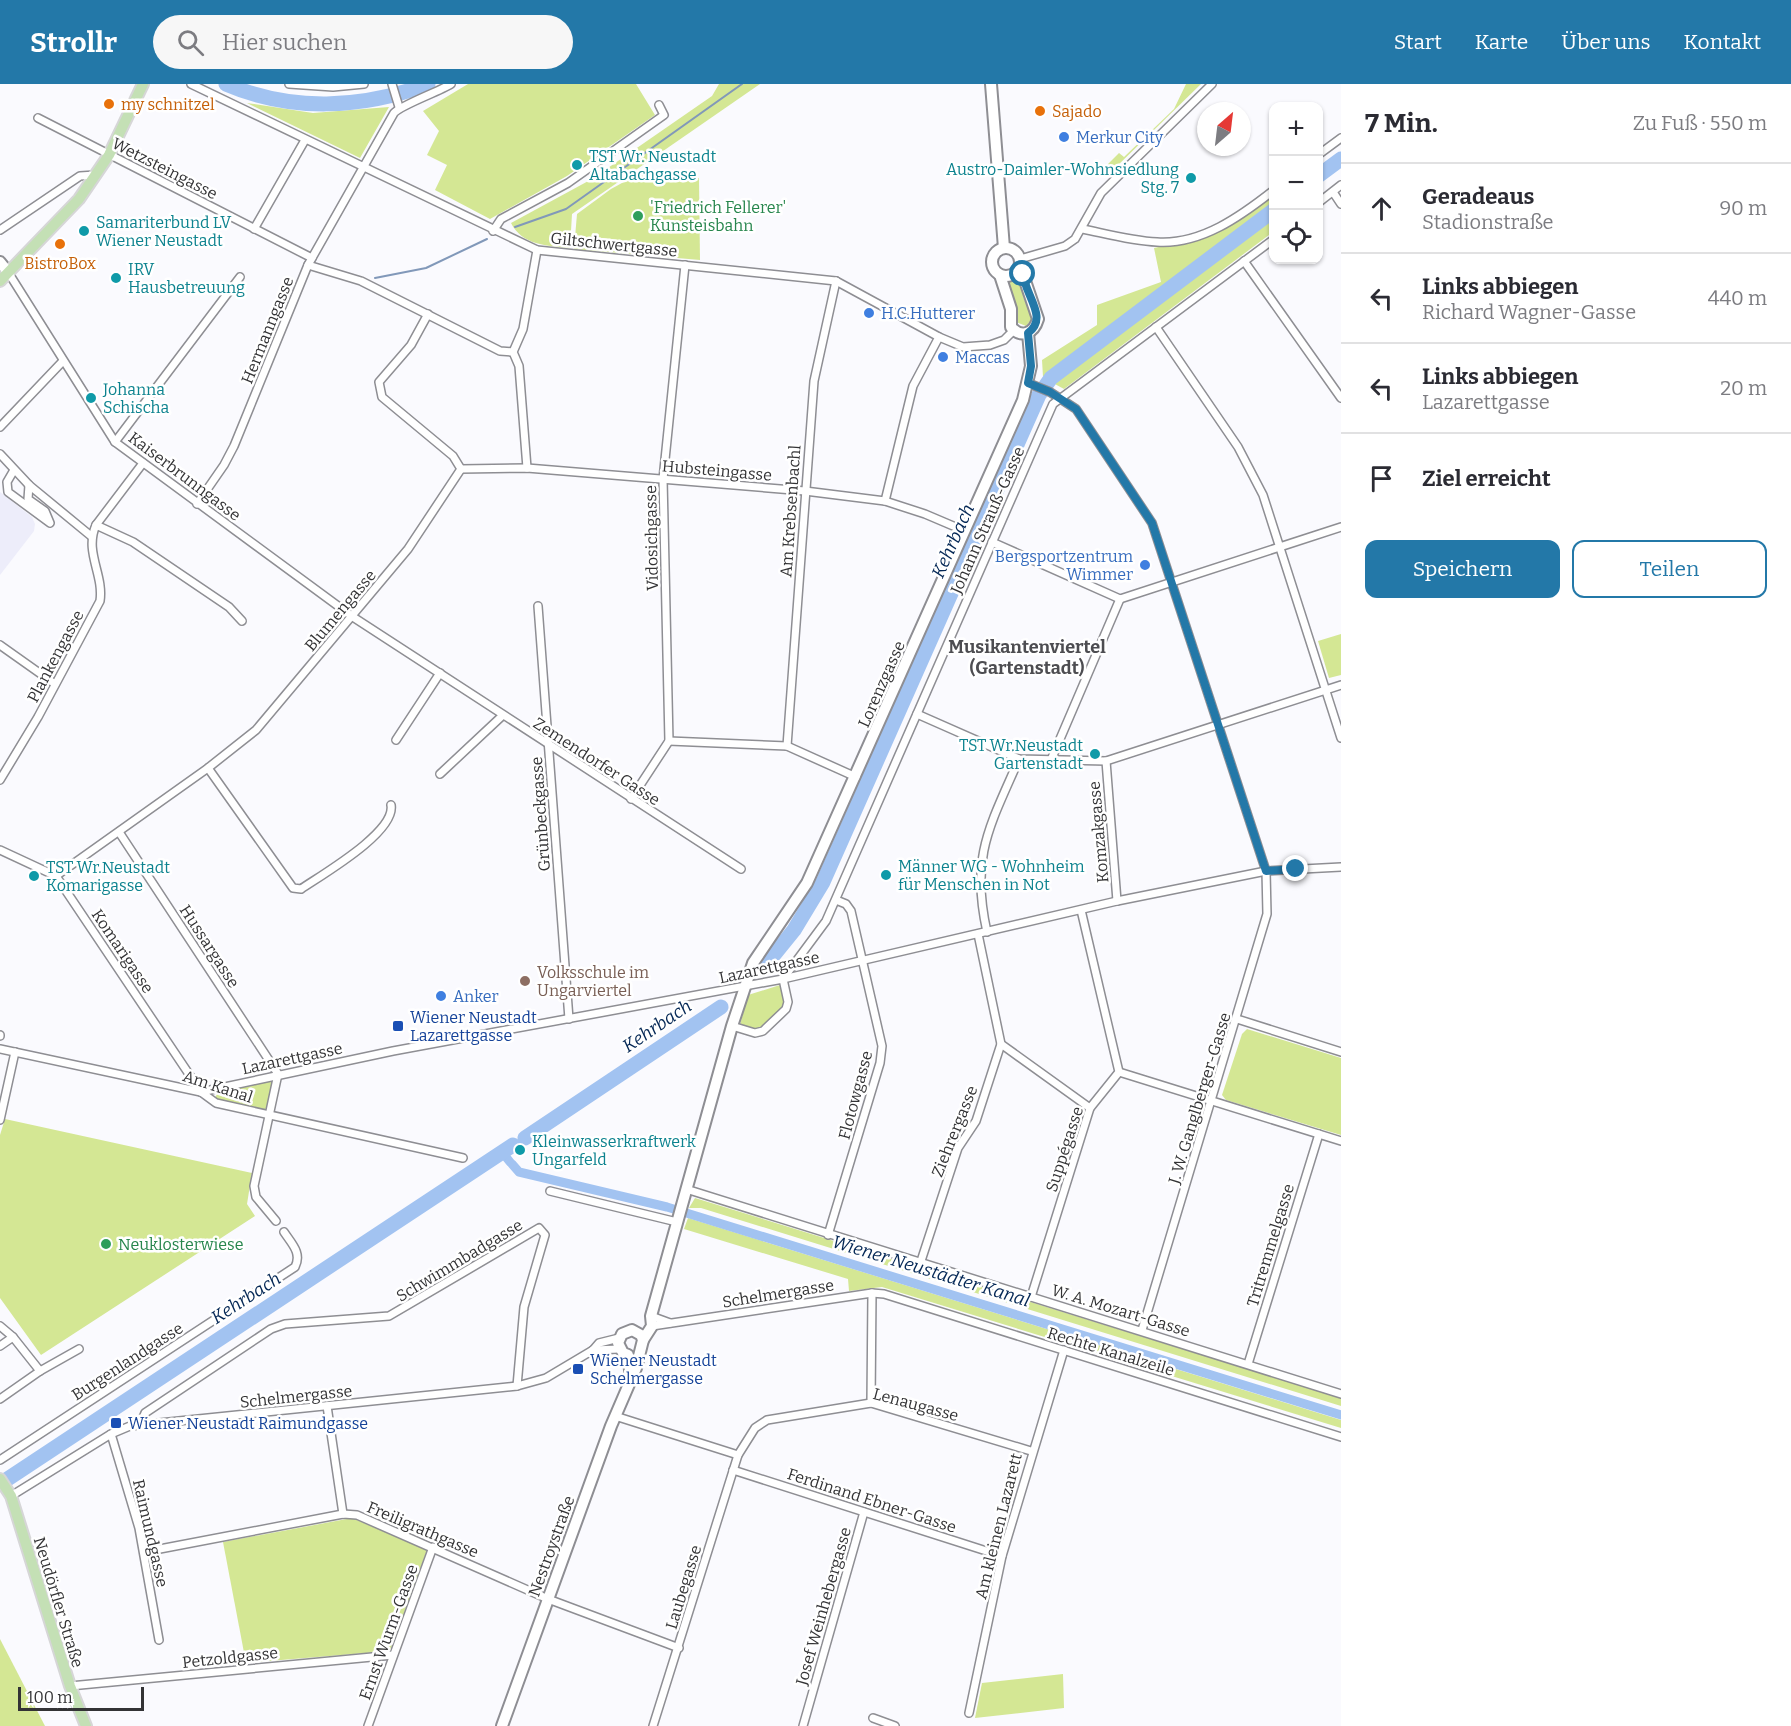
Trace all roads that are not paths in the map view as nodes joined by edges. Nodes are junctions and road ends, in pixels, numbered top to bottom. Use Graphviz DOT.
graph roads {
  1 [pos="142,84"];
  2 [pos="191,84"];
  3 [pos="289,84"];
  4 [pos="364,84"];
  5 [pos="451,84"];
  6 [pos="991,84"];
  7 [pos="1212,84"];
  8 [pos="393,86"];
  9 [pos="398,105"];
  10 [pos="659,105"];
  11 [pos="39,118"];
  12 [pos="1341,138"];
  13 [pos="305,140"];
  14 [pos="1323,151"];
  15 [pos="109,154"];
  16 [pos="363,167"];
  17 [pos="95,176"];
  18 [pos="1341,184"];
  19 [pos="1333,192"];
  20 [pos="1269,194"];
  21 [pos="1323,199"];
  22 [pos="1341,204"];
  23 [pos="254,229"];
  24 [pos="1083,229"];
  25 [pos="0,230"];
  26 [pos="493,231"];
  27 [pos="1269,243"];
  28 [pos="1004,248"];
  29 [pos="537,250"];
  30 [pos="310,261"];
  31 [pos="1244,261"];
  32 [pos="0,262"];
  33 [pos="1020,263"];
  34 [pos="685,265"];
  35 [pos="8,272"];
  36 [pos="1000,274"];
  37 [pos="240,277"];
  38 [pos="0,281"];
  39 [pos="836,281"];
  40 [pos="428,314"];
  41 [pos="1156,327"];
  42 [pos="1013,331"];
  43 [pos="1028,333"];
  44 [pos="939,337"];
  45 [pos="513,352"];
  46 [pos="63,362"];
  47 [pos="1033,385"];
  48 [pos="1060,398"];
  49 [pos="1341,398"];
  50 [pos="0,427"];
  51 [pos="115,442"];
  52 [pos="0,454"];
  53 [pos="143,463"];
  54 [pos="527,468"];
  55 [pos="460,469"];
  56 [pos="14,470"];
  57 [pos="663,479"];
  58 [pos="29,485"];
  59 [pos="805,491"];
  60 [pos="885,501"];
  61 [pos="197,504"];
  62 [pos="96,525"];
  63 [pos="1341,527"];
  64 [pos="965,531"];
  65 [pos="91,536"];
  66 [pos="992,542"];
  67 [pos="1279,548"];
  68 [pos="1174,584"];
  69 [pos="1120,599"];
  70 [pos="538,606"];
  71 [pos="353,617"];
  72 [pos="242,621"];
  73 [pos="0,645"];
  74 [pos="440,673"];
  75 [pos="55,684"];
  76 [pos="1341,686"];
  77 [pos="1326,690"];
  78 [pos="917,714"];
  79 [pos="502,716"];
  80 [pos="1218,726"];
  81 [pos="1341,738"];
  82 [pos="396,740"];
  83 [pos="669,741"];
  84 [pos="548,745"];
  85 [pos="787,746"];
  86 [pos="1019,759"];
  87 [pos="1051,760"];
  88 [pos="1106,761"];
  89 [pos="208,768"];
  90 [pos="440,774"];
  91 [pos="856,777"];
  92 [pos="0,780"];
  93 [pos="631,799"];
  94 [pos="391,805"];
  95 [pos="119,832"];
  96 [pos="0,850"];
  97 [pos="1341,867"];
  98 [pos="741,869"];
  99 [pos="1266,871"];
  100 [pos="56,876"];
  101 [pos="836,900"];
  102 [pos="1117,901"];
  103 [pos="1081,910"];
  104 [pos="987,932"];
  105 [pos="978,934"];
  106 [pos="862,961"];
  107 [pos="783,979"];
  108 [pos="744,986"];
  109 [pos="1237,1019"];
  110 [pos="568,1020"];
  111 [pos="732,1026"];
  112 [pos="1001,1044"];
  113 [pos="0,1049"];
  114 [pos="15,1052"];
  115 [pos="1341,1052"];
  116 [pos="1119,1072"];
  117 [pos="278,1074"];
  118 [pos="201,1092"];
  119 [pos="1212,1100"];
  120 [pos="1090,1108"];
  121 [pos="270,1116"];
  122 [pos="0,1120"];
  123 [pos="1318,1134"];
  124 [pos="1341,1141"];
  125 [pos="463,1158"];
  126 [pos="550,1191"];
  127 [pos="685,1193"];
  128 [pos="677,1220"];
  129 [pos="276,1221"];
  130 [pos="284,1232"];
  131 [pos="828,1235"];
  132 [pos="921,1264"];
  133 [pos="872,1293"];
  134 [pos="1031,1297"];
  135 [pos="652,1321"];
  136 [pos="0,1326"];
  137 [pos="1142,1330"];
  138 [pos="640,1336"];
  139 [pos="13,1337"];
  140 [pos="0,1346"];
  141 [pos="79,1349"];
  142 [pos="626,1349"];
  143 [pos="1064,1350"];
  144 [pos="1248,1364"];
  145 [pos="40,1371"];
  146 [pos="517,1386"];
  147 [pos="1341,1392"];
  148 [pos="0,1398"];
  149 [pos="871,1403"];
  150 [pos="327,1406"];
  151 [pos="615,1416"];
  152 [pos="140,1425"];
  153 [pos="111,1434"];
  154 [pos="1341,1437"];
  155 [pos="1031,1451"];
  156 [pos="738,1455"];
  157 [pos="0,1460"];
  158 [pos="733,1470"];
  159 [pos="5,1487"];
  160 [pos="864,1512"];
  161 [pos="344,1514"];
  162 [pos="433,1547"];
  163 [pos="144,1552"];
  164 [pos="1002,1556"];
  165 [pos="548,1599"];
  166 [pos="159,1640"];
  167 [pos="679,1648"];
  168 [pos="393,1654"];
  169 [pos="70,1686"];
  170 [pos="969,1713"];
  171 [pos="873,1718"];
  172 [pos="86,1726"];
  173 [pos="368,1726"];
  174 [pos="502,1726"];
  175 [pos="653,1726"];
  176 [pos="803,1726"];
  177 [pos="895,1726"];
  1 -- 15 [label="main road"];
  2 -- 13 [label="street, Giltschwertgasse"];
  3 -- 4 [label="street"];
  5 -- 9 [label="street"];
  6 -- 28 [label="street"];
  7 -- 24 [label="street"];
  8 -- 9 [label="street"];
  9 -- 16 [label="street, Hermanngasse"];
  10 -- 26 [label="street"];
  11 -- 15 [label="street, Wetzsteingasse"];
  12 -- 14 [label="street"];
  13 -- 16 [label="street, Giltschwertgasse"];
  13 -- 23 [label="street"];
  15 -- 17 [label="main road"];
  15 -- 23 [label="street, Wetzsteingasse"];
  16 -- 26 [label="street, Giltschwertgasse"];
  16 -- 30 [label="street, Hermanngasse"];
  17 -- 25 [label="street"];
  17 -- 35 [label="main road"];
  18 -- 19 [label="street"];
  19 -- 21 [label="street"];
  19 -- 22 [label="street"];
  20 -- 24 [label="street"];
  23 -- 30 [label="street, Wetzsteingasse"];
  24 -- 33 [label="street"];
  26 -- 29 [label="street, Giltschwertgasse"];
  27 -- 31 [label="street, Johann Strauß-Gasse"];
  28 -- 33 [label="street"];
  28 -- 36 [label="street"];
  29 -- 34 [label="street, Giltschwertgasse"];
  29 -- 45 [label="street"];
  30 -- 40 [label="street, Wetzsteingasse"];
  30 -- 61 [label="street, Hermanngasse"];
  31 -- 41 [label="street, Johann Strauß-Gasse"];
  31 -- 49 [label="street"];
  32 -- 35 [label="street, Kaiserbrunngasse"];
  33 -- 36 [label="street"];
  33 -- 43 [label="street, Lorenzgasse"];
  34 -- 39 [label="street, Giltschwertgasse"];
  34 -- 57 [label="street, Vidosichgasse"];
  35 -- 38 [label="main road"];
  35 -- 46 [label="street, Kaiserbrunngasse"];
  36 -- 42 [label="street"];
  37 -- 51 [label="street"];
  39 -- 44 [label="street, Giltschwertgasse"];
  39 -- 59 [label="street, Am Krebsenbachl"];
  40 -- 45 [label="street, Wetzsteingasse"];
  40 -- 55 [label="street"];
  41 -- 48 [label="street, Johann Strauß-Gasse"];
  41 -- 67 [label="street"];
  42 -- 43 [label="street"];
  42 -- 44 [label="street, Giltschwertgasse"];
  43 -- 47 [label="street, Lorenzgasse"];
  44 -- 60 [label="street"];
  45 -- 54 [label="street"];
  46 -- 50 [label="street"];
  46 -- 51 [label="street, Kaiserbrunngasse"];
  47 -- 48 [label="street, J. W. Ganglberger-Gasse"];
  47 -- 64 [label="street, Lorenzgasse"];
  48 -- 66 [label="street, Johann Strauß-Gasse"];
  48 -- 68 [label="street, J. W. Ganglberger-Gasse"];
  51 -- 53 [label="street, Kaiserbrunngasse"];
  52 -- 56 [label="street"];
  53 -- 61 [label="street, Kaiserbrunngasse"];
  53 -- 62 [label="street"];
  54 -- 55 [label="street, Hubsteingasse"];
  54 -- 57 [label="street, Hubsteingasse"];
  55 -- 71 [label="street, Blumengasse"];
  56 -- 58 [label="street"];
  56 -- 58 [label="street"];
  57 -- 59 [label="street, Hubsteingasse"];
  57 -- 83 [label="street, Vidosichgasse"];
  58 -- 65 [label="street"];
  59 -- 60 [label="street, Hubsteingasse"];
  59 -- 85 [label="street, Am Krebsenbachl"];
  60 -- 64 [label="street, Hubsteingasse"];
  61 -- 71 [label="street, Kaiserbrunngasse"];
  62 -- 65 [label="street"];
  62 -- 72 [label="street"];
  63 -- 67 [label="street"];
  64 -- 91 [label="street, Lorenzgasse"];
  65 -- 75 [label="street, Plankengasse"];
  66 -- 69 [label="street"];
  66 -- 78 [label="street, Johann Strauß-Gasse"];
  67 -- 68 [label="street"];
  67 -- 77 [label="street"];
  68 -- 69 [label="street"];
  68 -- 80 [label="street, J. W. Ganglberger-Gasse"];
  69 -- 87 [label="street"];
  70 -- 84 [label="street, Grünbeckgasse"];
  71 -- 74 [label="street, Zemendorfer Gasse"];
  71 -- 89 [label="street, Blumengasse"];
  73 -- 75 [label="street"];
  74 -- 79 [label="street, Zemendorfer Gasse"];
  74 -- 82 [label="street"];
  75 -- 92 [label="street, Plankengasse"];
  76 -- 77 [label="street"];
  77 -- 80 [label="street"];
  77 -- 81 [label="street"];
  78 -- 86 [label="street"];
  78 -- 101 [label="street, Johann Strauß-Gasse"];
  79 -- 84 [label="street, Zemendorfer Gasse"];
  79 -- 90 [label="street"];
  80 -- 88 [label="street"];
  80 -- 99 [label="street, J. W. Ganglberger-Gasse"];
  83 -- 85 [label="street"];
  83 -- 93 [label="street"];
  84 -- 93 [label="street, Zemendorfer Gasse"];
  84 -- 110 [label="street, Grünbeckgasse"];
  85 -- 91 [label="street"];
  86 -- 87 [label="street"];
  86 -- 104 [label="street"];
  87 -- 88 [label="street"];
  88 -- 102 [label="street, Komzakgasse"];
  89 -- 94 [label="street"];
  89 -- 95 [label="street, Blumengasse"];
  91 -- 108 [label="street, Lorenzgasse"];
  93 -- 98 [label="street, Zemendorfer Gasse"];
  95 -- 100 [label="street, Blumengasse"];
  95 -- 117 [label="street, Hussargasse"];
  96 -- 100 [label="street"];
  97 -- 99 [label="street, Lazarettgasse"];
  99 -- 102 [label="street, Lazarettgasse"];
  99 -- 109 [label="street, J. W. Ganglberger-Gasse"];
  100 -- 118 [label="street, Komarigasse"];
  101 -- 106 [label="street"];
  101 -- 107 [label="street, Johann Strauß-Gasse"];
  102 -- 103 [label="street, Lazarettgasse"];
  103 -- 104 [label="street, Lazarettgasse"];
  103 -- 116 [label="street"];
  104 -- 105 [label="street, Lazarettgasse"];
  105 -- 106 [label="street, Lazarettgasse"];
  105 -- 112 [label="street"];
  106 -- 107 [label="street, Lazarettgasse"];
  106 -- 131 [label="street, Flotowgasse"];
  107 -- 108 [label="street, Lazarettgasse"];
  107 -- 111 [label="street"];
  108 -- 110 [label="street, Lazarettgasse"];
  108 -- 111 [label="street, Lorenzgasse"];
  109 -- 115 [label="street"];
  109 -- 119 [label="street, J. W. Ganglberger-Gasse"];
  110 -- 117 [label="street, Lazarettgasse"];
  111 -- 127 [label="street, Lorenzgasse"];
  112 -- 120 [label="street"];
  112 -- 132 [label="street, Ziehrergasse"];
  113 -- 114 [label="street, Am Kanal"];
  114 -- 118 [label="street, Am Kanal"];
  114 -- 122 [label="street"];
  116 -- 119 [label="street"];
  116 -- 120 [label="street, Suppégasse"];
  117 -- 118 [label="street, Lazarettgasse"];
  117 -- 121 [label="street"];
  118 -- 121 [label="street, Am Kanal"];
  119 -- 123 [label="street"];
  119 -- 137 [label="street, J. W. Ganglberger-Gasse"];
  120 -- 134 [label="street, Suppégasse"];
  121 -- 125 [label="street, Am Kanal"];
  121 -- 129 [label="street"];
  123 -- 124 [label="street"];
  123 -- 144 [label="street, Tritremmelgasse"];
  126 -- 128 [label="street"];
  127 -- 128 [label="street, Lorenzgasse"];
  127 -- 131 [label="street, W. A. Mozart-Gasse"];
  128 -- 135 [label="street, Lorenzgasse"];
  130 -- 157 [label="street, Burgenlandgasse"];
  131 -- 132 [label="street, W. A. Mozart-Gasse"];
  132 -- 134 [label="street, W. A. Mozart-Gasse"];
  133 -- 135 [label="street, Schelmergasse"];
  133 -- 143 [label="street, Rechte Kanalzeile"];
  133 -- 149 [label="street"];
  134 -- 137 [label="street, W. A. Mozart-Gasse"];
  135 -- 138 [label="street"];
  136 -- 139 [label="street"];
  137 -- 144 [label="street, W. A. Mozart-Gasse"];
  138 -- 142 [label="street, Nestroystraße"];
  138 -- 142 [label="street"];
  139 -- 140 [label="street"];
  139 -- 145 [label="street"];
  141 -- 145 [label="street"];
  142 -- 146 [label="street, Schelmergasse"];
  142 -- 151 [label="street, Nestroystraße"];
  143 -- 154 [label="street, Rechte Kanalzeile"];
  143 -- 155 [label="street, Am kleinen Lazarett"];
  144 -- 147 [label="street, W. A. Mozart-Gasse"];
  145 -- 148 [label="street"];
  146 -- 150 [label="street, Schelmergasse"];
  146 -- 152 [label="street, Schwimmbadgasse"];
  149 -- 155 [label="street, Lenaugasse"];
  149 -- 156 [label="street, Lenaugasse"];
  150 -- 152 [label="street, Schelmergasse"];
  150 -- 161 [label="street"];
  151 -- 156 [label="street"];
  151 -- 165 [label="street, Nestroystraße"];
  152 -- 153 [label="street, Schelmergasse"];
  153 -- 159 [label="street, Schelmergasse"];
  153 -- 163 [label="street, Raimundgasse"];
  155 -- 164 [label="street, Am kleinen Lazarett"];
  156 -- 158 [label="street, Laubegasse"];
  158 -- 160 [label="street, Ferdinand Ebner-Gasse"];
  158 -- 167 [label="street, Laubegasse"];
  159 -- 169 [label="main road, Neudörfler Straße"];
  160 -- 164 [label="street, Ferdinand Ebner-Gasse"];
  160 -- 176 [label="street, Josef Weinhebergasse"];
  161 -- 162 [label="street, Freiligrathgasse"];
  161 -- 163 [label="street, Freiligrathgasse"];
  162 -- 165 [label="street, Freiligrathgasse"];
  162 -- 168 [label="street, Ernst Wurm-Gasse"];
  163 -- 166 [label="street, Raimundgasse"];
  164 -- 170 [label="street, Am kleinen Lazarett"];
  165 -- 167 [label="street, Freiligrathgasse"];
  165 -- 174 [label="street, Nestroystraße"];
  167 -- 175 [label="street, Laubegasse"];
  168 -- 169 [label="street, Petzoldgasse"];
  168 -- 173 [label="street, Ernst Wurm-Gasse"];
  169 -- 172 [label="main road, Neudörfler Straße"];
  171 -- 177 [label="street"];
}
